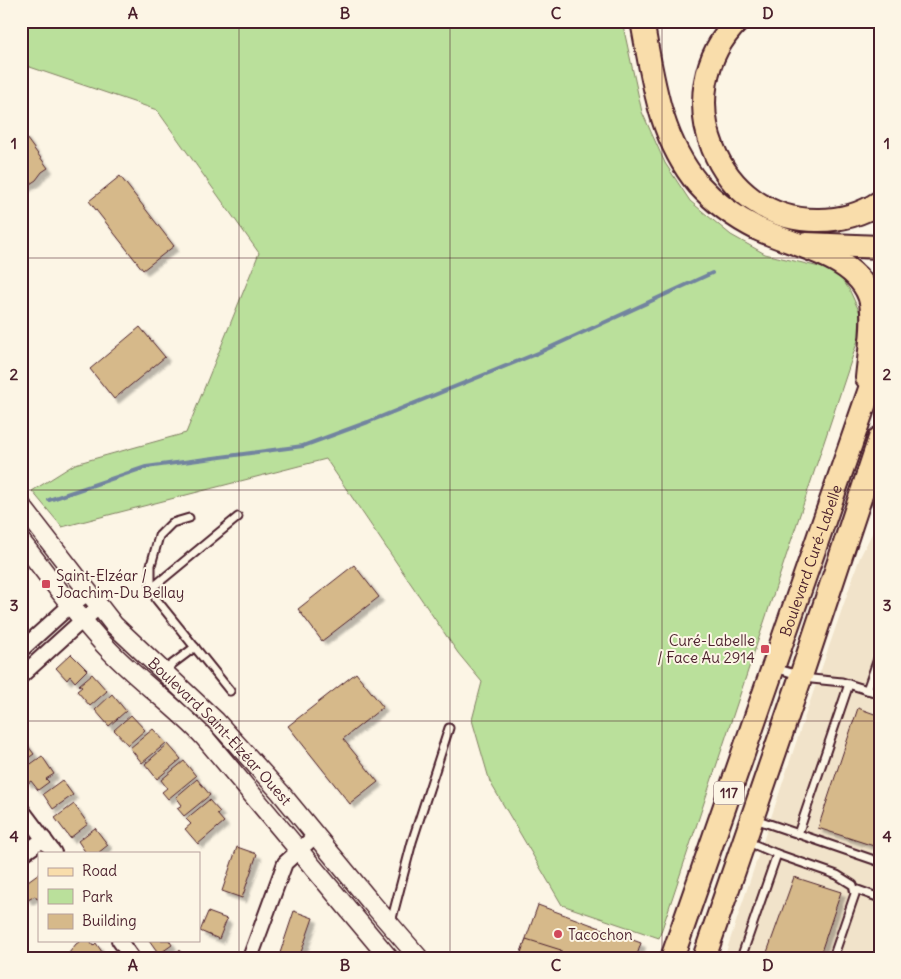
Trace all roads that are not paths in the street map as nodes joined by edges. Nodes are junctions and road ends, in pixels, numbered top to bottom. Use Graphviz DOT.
graph roads {
  1 [pos="642,21"];
  2 [pos="738,21"];
  3 [pos="880,202"];
  4 [pos="798,244"];
  5 [pos="880,247"];
  6 [pos="880,360"];
  7 [pos="864,406"];
  8 [pos="880,438"];
  9 [pos="21,505"];
  10 [pos="238,517"];
  11 [pos="189,518"];
  12 [pos="21,541"];
  13 [pos="152,588"];
  14 [pos="88,593"];
  15 [pos="72,605"];
  16 [pos="99,607"];
  17 [pos="83,620"];
  18 [pos="195,646"];
  19 [pos="21,650"];
  20 [pos="880,654"];
  21 [pos="772,667"];
  22 [pos="163,671"];
  23 [pos="21,676"];
  24 [pos="801,676"];
  25 [pos="848,684"];
  26 [pos="867,690"];
  27 [pos="230,691"];
  28 [pos="880,694"];
  29 [pos="449,728"];
  30 [pos="21,809"];
  31 [pos="752,818"];
  32 [pos="798,834"];
  33 [pos="316,835"];
  34 [pos="44,839"];
  35 [pos="744,840"];
  36 [pos="300,849"];
  37 [pos="53,852"];
  38 [pos="778,854"];
  39 [pos="21,855"];
  40 [pos="880,862"];
  41 [pos="855,890"];
  42 [pos="880,898"];
  43 [pos="390,925"];
  44 [pos="120,942"];
  45 [pos="132,958"];
  46 [pos="250,958"];
  47 [pos="389,958"];
  48 [pos="419,958"];
  49 [pos="672,958"];
  50 [pos="704,958"];
  51 [pos="742,958"];
  52 [pos="834,958"];
  1 -- 4 [label="main road"];
  2 -- 3 [label="main road"];
  4 -- 5 [label="main road"];
  4 -- 7 [label="main road"];
  6 -- 7 [label="main road, Boulevard Curé-Labelle / 117"];
  7 -- 21 [label="main road, Boulevard Curé-Labelle / 117"];
  8 -- 24 [label="main road, Boulevard Curé-Labelle / 117"];
  9 -- 14 [label="street, Boulevard Saint-Elzéar Ouest"];
  10 -- 13 [label="lane"];
  11 -- 13 [label="lane"];
  12 -- 15 [label="street, Boulevard Saint-Elzéar Ouest"];
  13 -- 18 [label="lane"];
  14 -- 15 [label="street"];
  14 -- 16 [label="street, Boulevard Saint-Elzéar Ouest"];
  15 -- 17 [label="street, Boulevard Saint-Elzéar Ouest"];
  15 -- 19 [label="street"];
  16 -- 17 [label="street"];
  16 -- 22 [label="street, Boulevard Saint-Elzéar Ouest"];
  17 -- 23 [label="street"];
  17 -- 36 [label="street, Boulevard Saint-Elzéar Ouest"];
  18 -- 22 [label="lane"];
  18 -- 27 [label="lane"];
  20 -- 26 [label="lane"];
  21 -- 24 [label="lane"];
  21 -- 49 [label="main road, Boulevard Curé-Labelle / 117"];
  22 -- 33 [label="street, Boulevard Saint-Elzéar Ouest"];
  24 -- 25 [label="lane"];
  24 -- 31 [label="main road, Boulevard Curé-Labelle / 117"];
  25 -- 26 [label="lane"];
  25 -- 32 [label="lane"];
  26 -- 28 [label="lane"];
  29 -- 43 [label="lane"];
  30 -- 34 [label="street"];
  31 -- 32 [label="lane"];
  31 -- 35 [label="main road, Boulevard Curé-Labelle / 117"];
  32 -- 40 [label="lane"];
  33 -- 36 [label="street"];
  33 -- 43 [label="street, Boulevard Saint-Elzéar Ouest"];
  34 -- 37 [label="street"];
  34 -- 39 [label="street"];
  35 -- 38 [label="lane"];
  35 -- 50 [label="main road, Boulevard Curé-Labelle / 117"];
  36 -- 46 [label="street"];
  36 -- 47 [label="street, Boulevard Saint-Elzéar Ouest"];
  38 -- 41 [label="lane"];
  38 -- 51 [label="lane"];
  41 -- 42 [label="lane"];
  41 -- 52 [label="lane"];
  43 -- 48 [label="street, Boulevard Saint-Elzéar Ouest"];
  44 -- 45 [label="street"];
}
